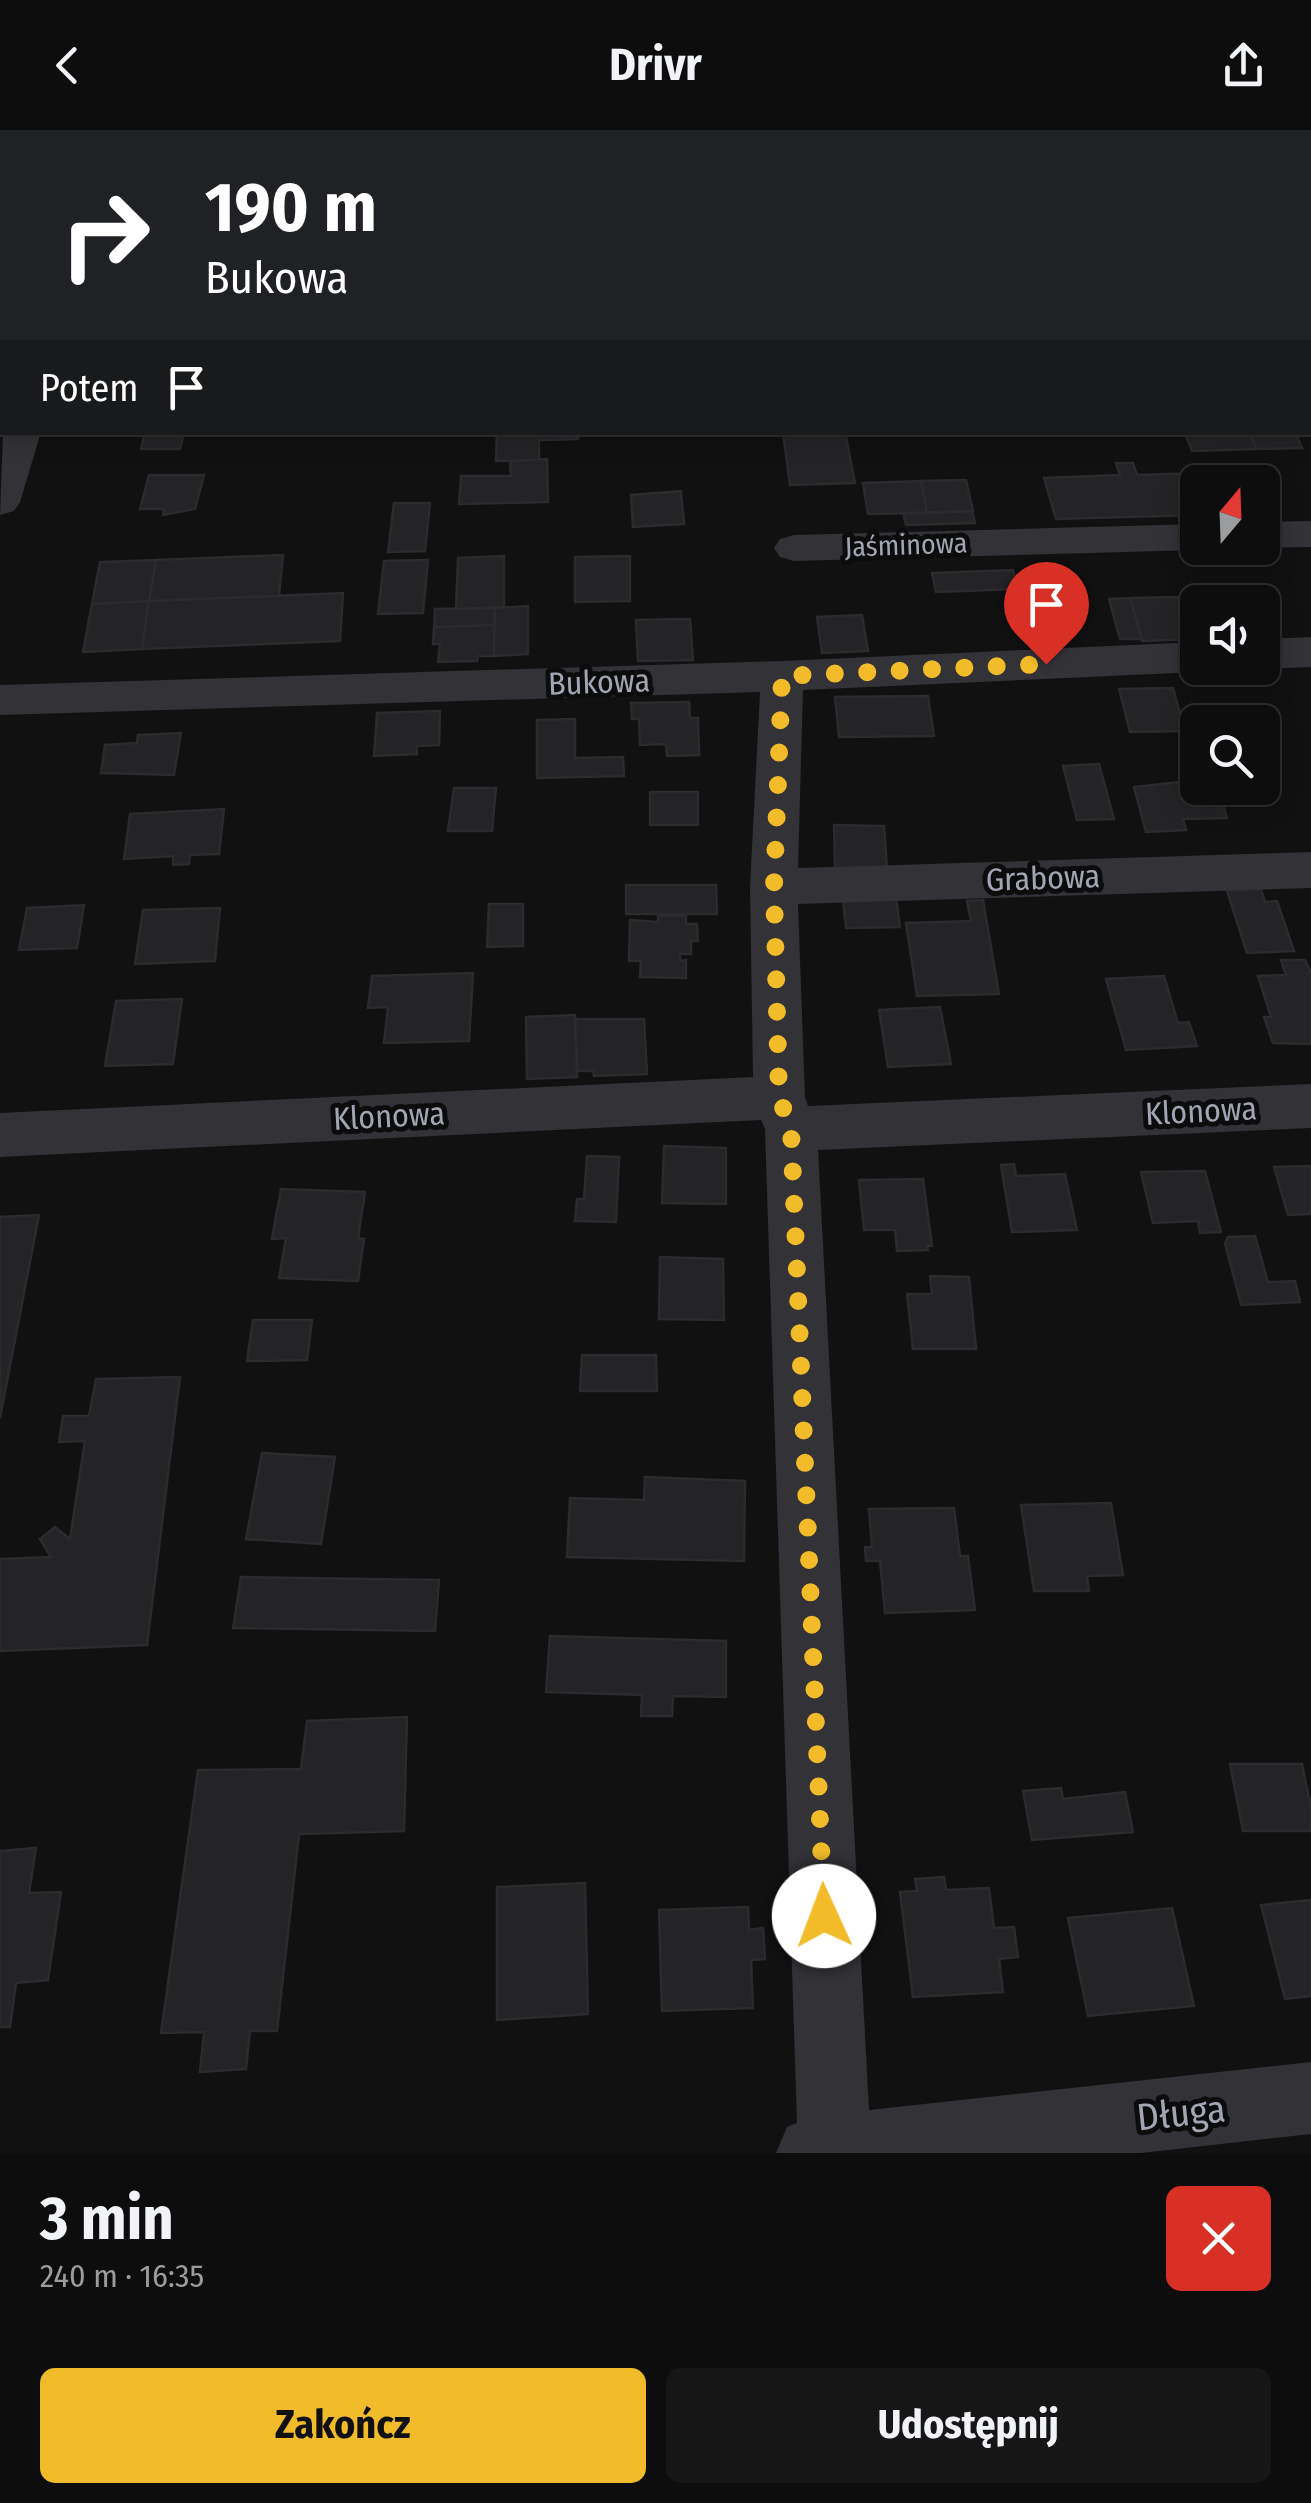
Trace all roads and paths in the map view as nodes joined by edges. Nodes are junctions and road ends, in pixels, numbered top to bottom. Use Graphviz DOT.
graph roads {
  1 [pos="21,435"];
  2 [pos="0,502"];
  3 [pos="1311,534"];
  4 [pos="1280,535"];
  5 [pos="1180,537"];
  6 [pos="794,548"];
  7 [pos="1311,652"];
  8 [pos="1280,653"];
  9 [pos="1180,658"];
  10 [pos="782,676"];
  11 [pos="0,700"];
  12 [pos="1311,870"];
  13 [pos="774,887"];
  14 [pos="1311,1106"];
  15 [pos="785,1113"];
  16 [pos="0,1134"];
  17 [pos="1311,2098"];
  18 [pos="824,2152"];
  1 -- 2 [label="street"];
  3 -- 4 [label="street"];
  5 -- 6 [label="street, Jaśminowa"];
  7 -- 8 [label="street"];
  9 -- 10 [label="street, Bukowa"];
  10 -- 11 [label="street, Bukowa"];
  10 -- 13 [label="street"];
  12 -- 13 [label="street, Grabowa"];
  13 -- 15 [label="street"];
  14 -- 15 [label="street, Klonowa"];
  15 -- 16 [label="street, Klonowa"];
  15 -- 18 [label="street"];
  17 -- 18 [label="street, Długa"];
}
